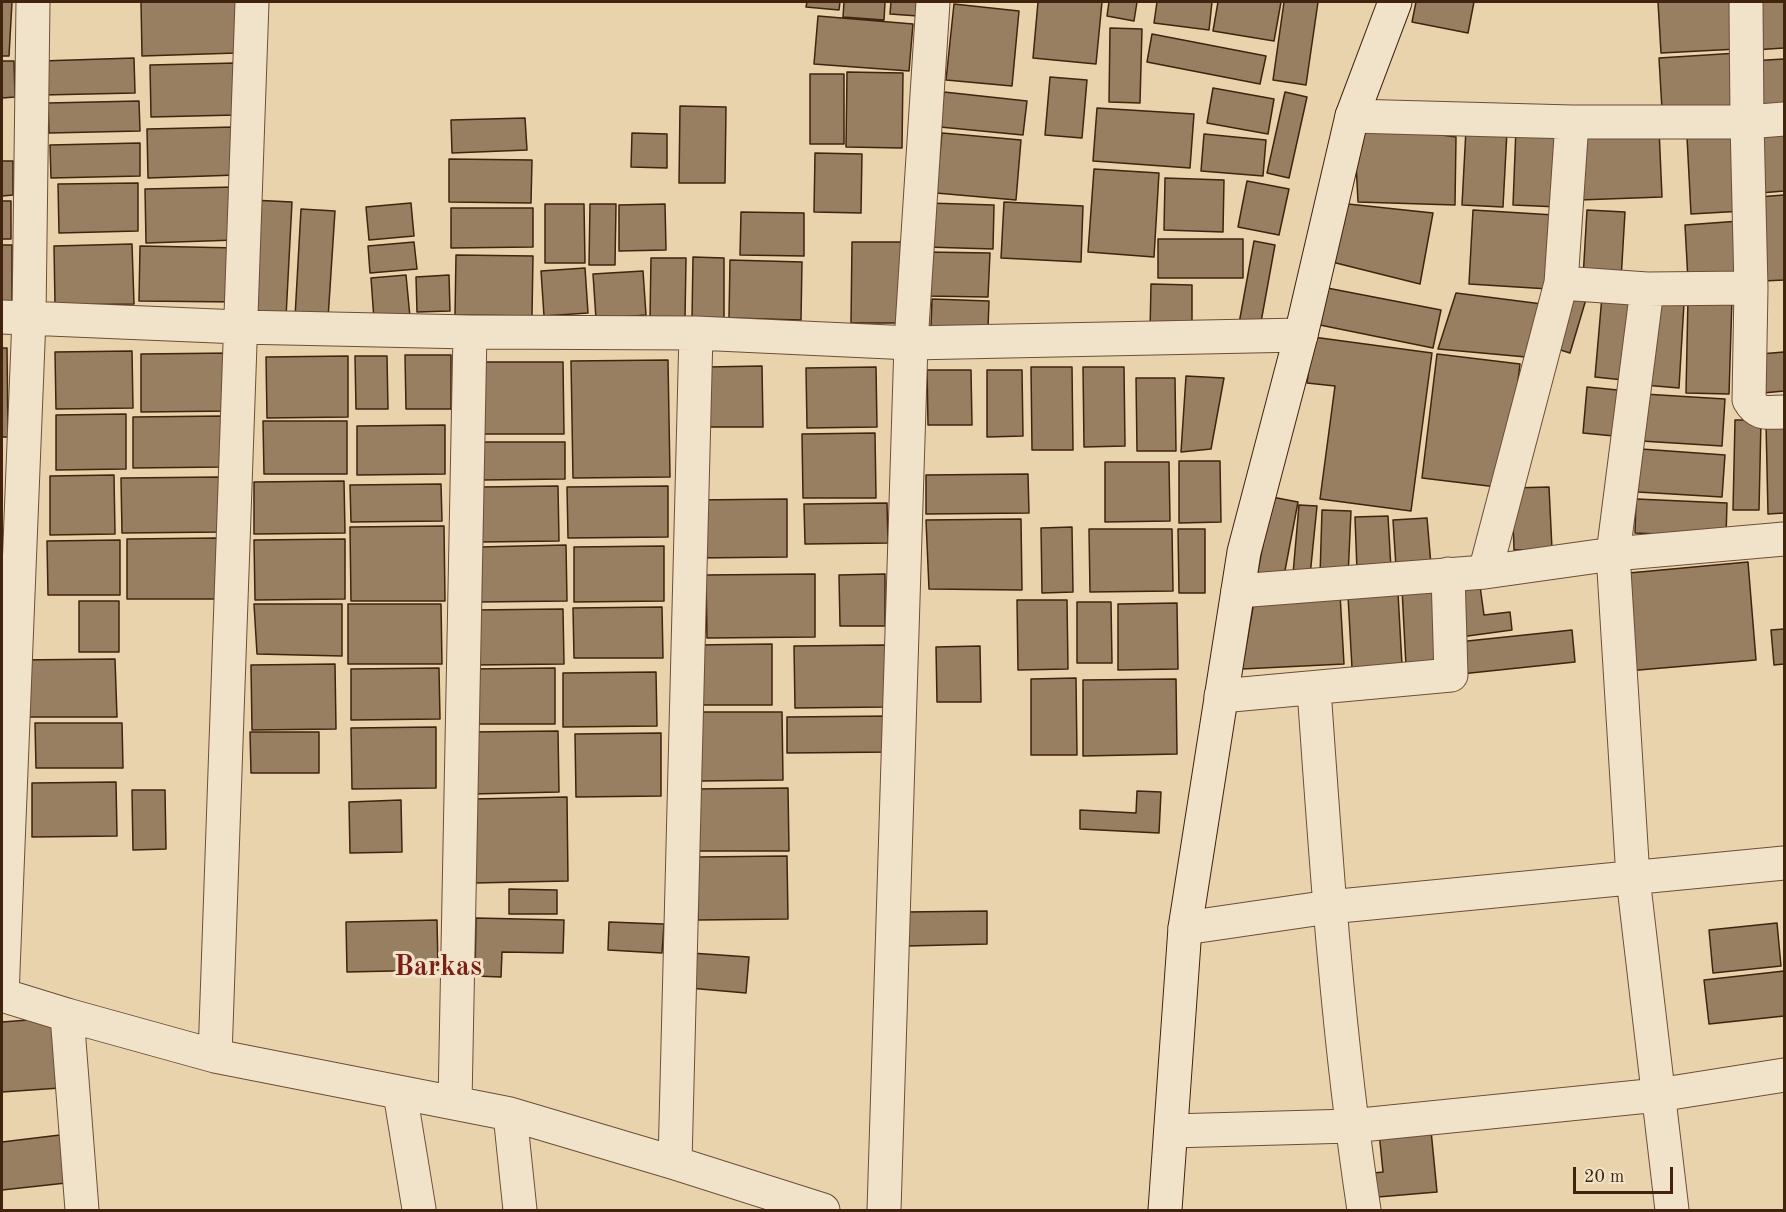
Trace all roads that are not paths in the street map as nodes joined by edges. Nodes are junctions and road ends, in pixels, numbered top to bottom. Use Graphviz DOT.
graph roads {
  1 [pos="33,2"];
  2 [pos="252,2"];
  3 [pos="933,2"];
  4 [pos="1395,2"];
  5 [pos="1746,2"];
  6 [pos="1352,116"];
  7 [pos="1785,119"];
  8 [pos="1572,122"];
  9 [pos="1747,122"];
  10 [pos="1561,283"];
  11 [pos="1751,288"];
  12 [pos="1647,289"];
  13 [pos="15,318"];
  14 [pos="240,327"];
  15 [pos="470,332"];
  16 [pos="696,333"];
  17 [pos="1301,336"];
  18 [pos="911,343"];
  19 [pos="1785,412"];
  20 [pos="1785,539"];
  21 [pos="1613,554"];
  22 [pos="1485,572"];
  23 [pos="1448,574"];
  24 [pos="1238,591"];
  25 [pos="1314,689"];
  26 [pos="1221,696"];
  27 [pos="1785,863"];
  28 [pos="1633,878"];
  29 [pos="1329,907"];
  30 [pos="1185,928"];
  31 [pos="2,996"];
  32 [pos="67,1015"];
  33 [pos="215,1056"];
  34 [pos="1785,1075"];
  35 [pos="400,1093"];
  36 [pos="1658,1095"];
  37 [pos="455,1103"];
  38 [pos="510,1114"];
  39 [pos="1351,1126"];
  40 [pos="1171,1131"];
  41 [pos="675,1163"];
  42 [pos="419,1209"];
  43 [pos="82,1210"];
  44 [pos="520,1210"];
  45 [pos="823,1210"];
  46 [pos="884,1210"];
  47 [pos="1165,1210"];
  48 [pos="1364,1210"];
  49 [pos="1672,1210"];
  1 -- 13 [label="street"];
  2 -- 14 [label="street"];
  3 -- 18 [label="street"];
  4 -- 6 [label="street"];
  5 -- 9 [label="street"];
  6 -- 8 [label="street"];
  6 -- 17 [label="street"];
  7 -- 9 [label="street"];
  8 -- 9 [label="street"];
  8 -- 10 [label="street"];
  9 -- 11 [label="street"];
  10 -- 12 [label="street"];
  10 -- 22 [label="street"];
  11 -- 12 [label="street"];
  11 -- 19 [label="street"];
  12 -- 21 [label="street"];
  13 -- 14 [label="street"];
  13 -- 31 [label="street"];
  14 -- 15 [label="street"];
  14 -- 33 [label="street"];
  15 -- 16 [label="street"];
  15 -- 37 [label="street"];
  16 -- 18 [label="street"];
  16 -- 41 [label="street"];
  17 -- 18 [label="street"];
  17 -- 24 [label="street"];
  18 -- 46 [label="street"];
  20 -- 21 [label="street"];
  21 -- 22 [label="street"];
  21 -- 28 [label="street"];
  22 -- 23 [label="street"];
  23 -- 24 [label="street"];
  23 -- 25 [label="street"];
  24 -- 26 [label="street"];
  25 -- 26 [label="street"];
  25 -- 29 [label="street"];
  26 -- 30 [label="street"];
  27 -- 28 [label="street"];
  28 -- 29 [label="street"];
  28 -- 36 [label="street"];
  29 -- 30 [label="street"];
  29 -- 39 [label="street"];
  30 -- 40 [label="street"];
  31 -- 32 [label="street"];
  32 -- 33 [label="street"];
  32 -- 43 [label="street"];
  33 -- 35 [label="street"];
  34 -- 36 [label="street"];
  35 -- 37 [label="street"];
  35 -- 42 [label="street"];
  36 -- 39 [label="street"];
  36 -- 49 [label="street"];
  37 -- 38 [label="street"];
  38 -- 41 [label="street"];
  38 -- 44 [label="street"];
  39 -- 40 [label="street"];
  39 -- 48 [label="street"];
  40 -- 47 [label="street"];
  41 -- 45 [label="street"];
}
